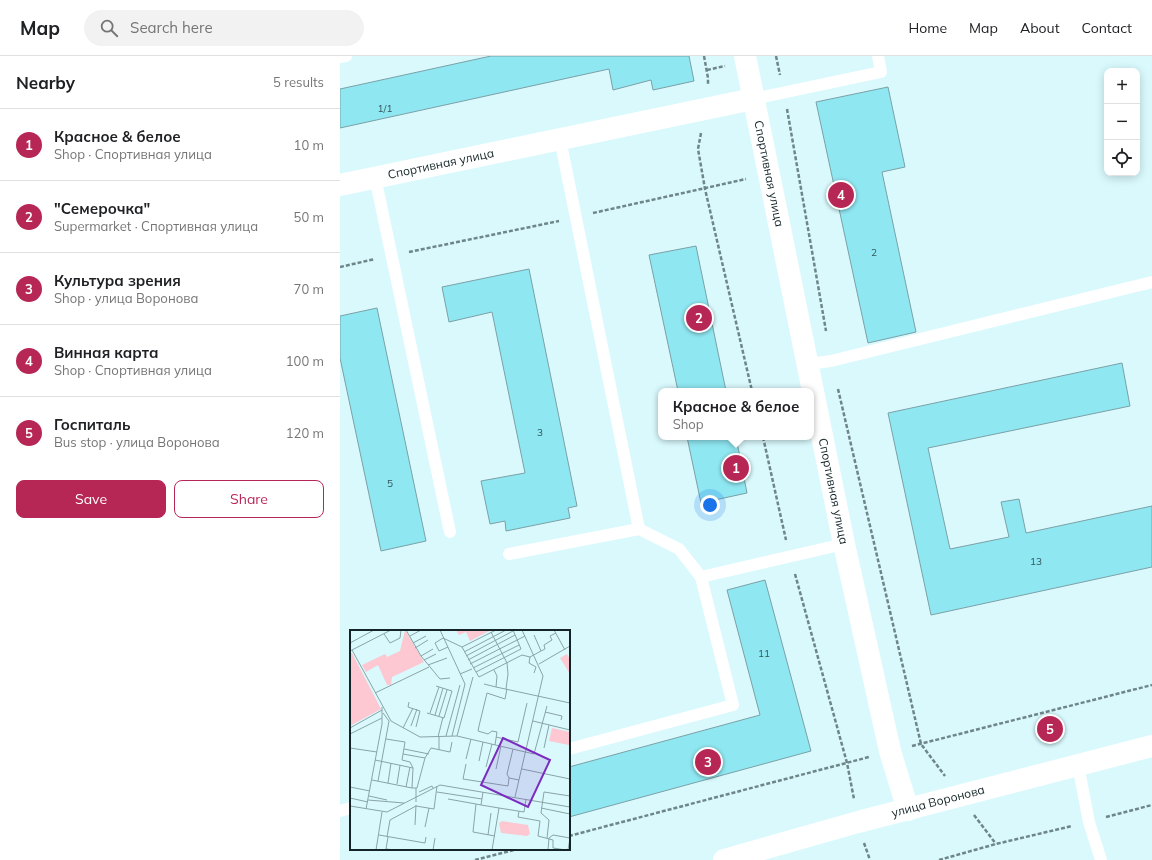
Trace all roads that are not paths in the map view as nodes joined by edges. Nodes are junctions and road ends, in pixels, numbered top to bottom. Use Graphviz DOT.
graph roads {
  1 [pos="346,56"];
  2 [pos="745,56"];
  3 [pos="878,56"];
  4 [pos="340,57"];
  5 [pos="753,99"];
  6 [pos="560,139"];
  7 [pos="374,177"];
  8 [pos="340,185"];
  9 [pos="1152,282"];
  10 [pos="808,364"];
  11 [pos="813,388"];
  12 [pos="814,394"];
  13 [pos="639,529"];
  14 [pos="450,532"];
  15 [pos="844,544"];
  16 [pos="509,554"];
  17 [pos="701,577"];
  18 [pos="1152,746"];
  19 [pos="570,749"];
  20 [pos="1078,765"];
  21 [pos="350,808"];
  22 [pos="908,810"];
  23 [pos="340,811"];
  24 [pos="724,860"];
  25 [pos="1101,860"];
  1 -- 4 [label="lane"];
  2 -- 5 [label="street, Спортивная улица"];
  3 -- 5 [label="lane"];
  5 -- 6 [label="street, Спортивная улица"];
  5 -- 10 [label="street, Спортивная улица"];
  6 -- 7 [label="street, Спортивная улица"];
  6 -- 13 [label="lane"];
  7 -- 8 [label="street, Спортивная улица"];
  7 -- 14 [label="lane"];
  9 -- 10 [label="lane"];
  10 -- 11 [label="street, Спортивная улица"];
  12 -- 15 [label="street, Спортивная улица"];
  13 -- 16 [label="lane"];
  13 -- 17 [label="lane"];
  15 -- 17 [label="lane"];
  15 -- 22 [label="street, Спортивная улица"];
  17 -- 19 [label="lane"];
  18 -- 20 [label="street, улица Воронова"];
  20 -- 22 [label="street, улица Воронова"];
  20 -- 25 [label="lane"];
  21 -- 23 [label="lane"];
  22 -- 24 [label="street, улица Воронова"];
}
